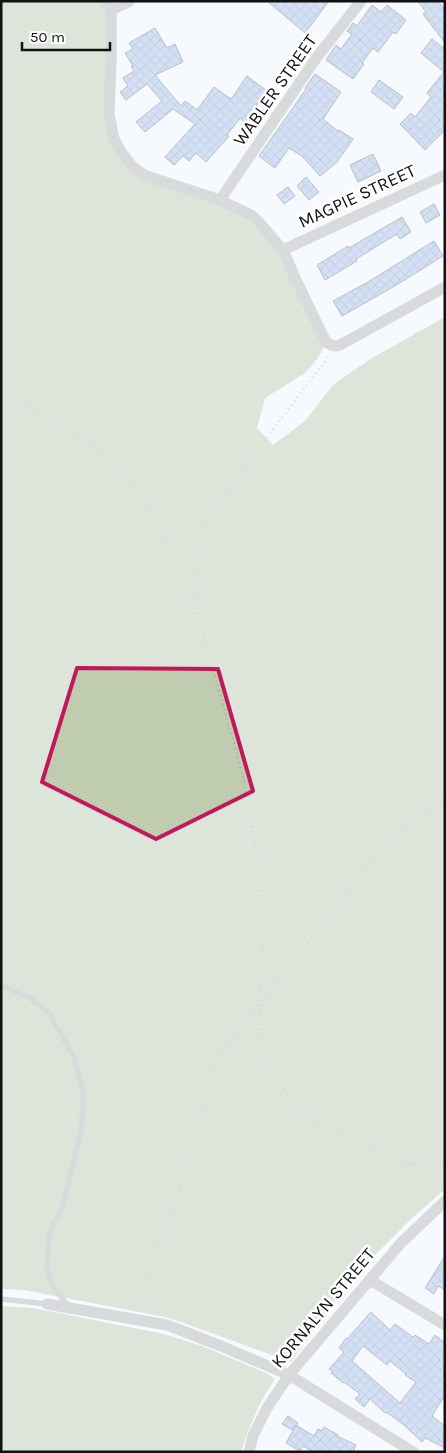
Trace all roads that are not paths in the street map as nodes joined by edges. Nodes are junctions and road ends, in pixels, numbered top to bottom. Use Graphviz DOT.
graph roads {
  1 [pos="130,1"];
  2 [pos="361,1"];
  3 [pos="108,5"];
  4 [pos="445,175"];
  5 [pos="220,200"];
  6 [pos="284,250"];
  7 [pos="445,287"];
  8 [pos="1,985"];
  9 [pos="445,1201"];
  10 [pos="370,1280"];
  11 [pos="1,1299"];
  12 [pos="47,1304"];
  13 [pos="70,1307"];
  14 [pos="445,1326"];
  15 [pos="289,1375"];
  16 [pos="249,1452"];
  17 [pos="413,1452"];
  1 -- 3 [label="street"];
  2 -- 5 [label="street, WABLER STREET"];
  3 -- 5 [label="street"];
  4 -- 6 [label="street, MAGPIE STREET"];
  5 -- 6 [label="street"];
  6 -- 7 [label="street"];
  8 -- 13 [label="lane"];
  9 -- 10 [label="street, KORNALYN STREET"];
  10 -- 14 [label="street"];
  10 -- 15 [label="street, KORNALYN STREET"];
  11 -- 12 [label="lane"];
  12 -- 13 [label="street"];
  13 -- 15 [label="street"];
  15 -- 16 [label="street, KORNALYN STREET"];
  15 -- 17 [label="street"];
}
